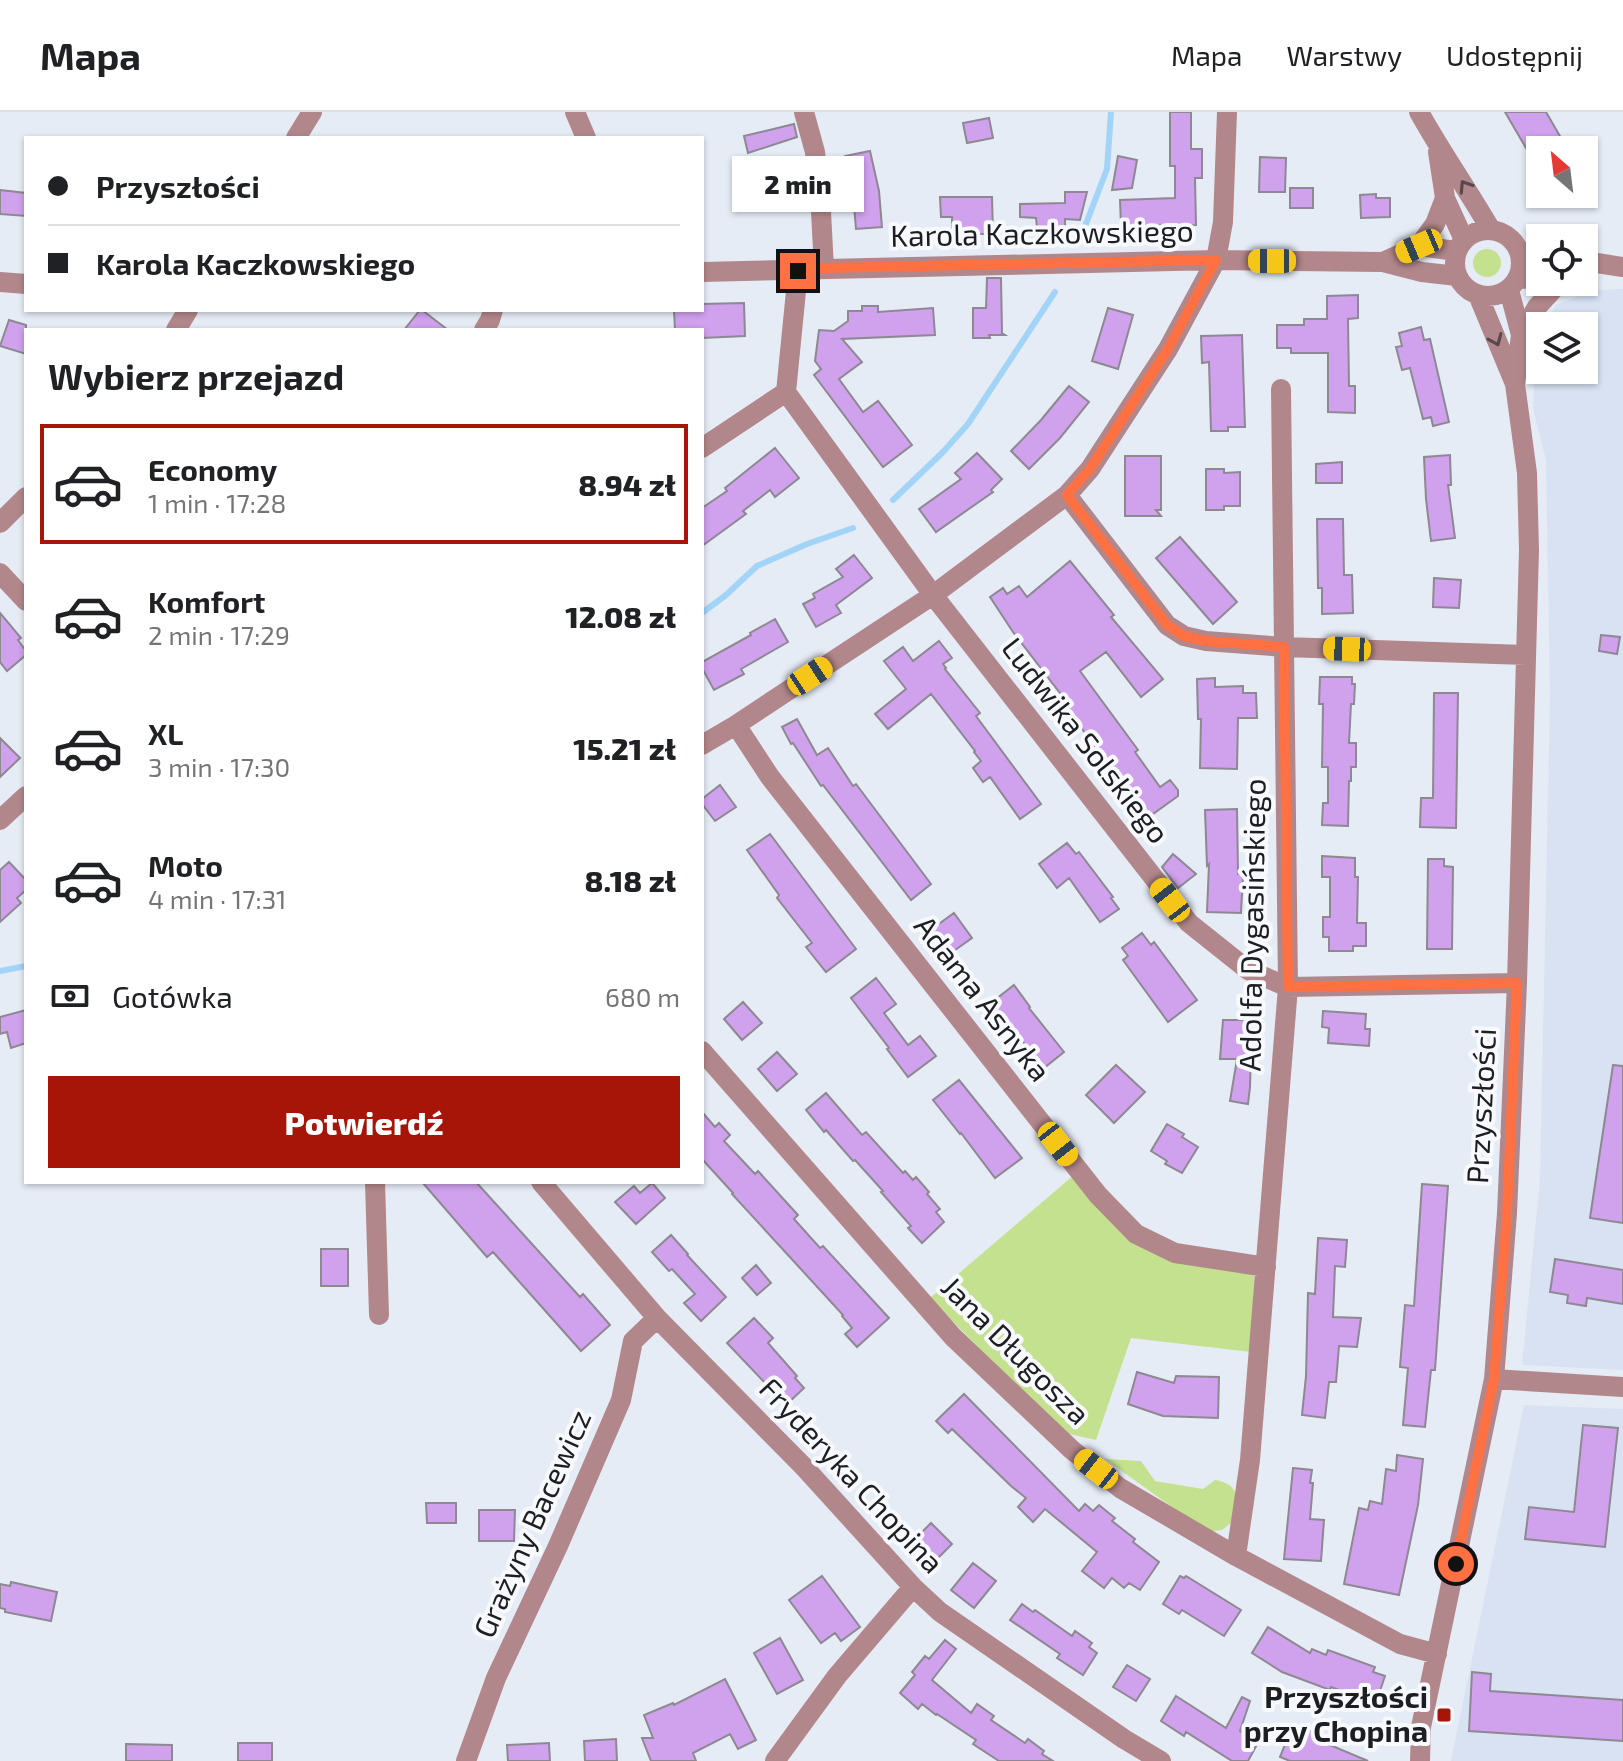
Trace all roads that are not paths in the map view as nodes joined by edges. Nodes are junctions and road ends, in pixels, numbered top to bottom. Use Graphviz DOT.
graph roads {
  1 [pos="312,112"];
  2 [pos="575,112"];
  3 [pos="804,112"];
  4 [pos="1227,112"];
  5 [pos="1419,112"];
  6 [pos="297,136"];
  7 [pos="585,136"];
  8 [pos="1436,144"];
  9 [pos="1445,198"];
  10 [pos="1491,230"];
  11 [pos="1460,245"];
  12 [pos="1419,246"];
  13 [pos="1526,250"];
  14 [pos="1526,258"];
  15 [pos="1216,260"];
  16 [pos="1383,262"];
  17 [pos="1598,263"];
  18 [pos="1619,267"];
  19 [pos="824,268"];
  20 [pos="798,271"];
  21 [pos="704,272"];
  22 [pos="1598,272"];
  23 [pos="1457,276"];
  24 [pos="0,282"];
  25 [pos="1526,282"];
  26 [pos="24,284"];
  27 [pos="1513,284"];
  28 [pos="1478,295"];
  29 [pos="1547,296"];
  30 [pos="1521,335"];
  31 [pos="1515,384"];
  32 [pos="1281,389"];
  33 [pos="786,392"];
  34 [pos="704,447"];
  35 [pos="1067,495"];
  36 [pos="24,499"];
  37 [pos="0,523"];
  38 [pos="0,573"];
  39 [pos="933,595"];
  40 [pos="24,599"];
  41 [pos="1284,647"];
  42 [pos="1526,655"];
  43 [pos="736,725"];
  44 [pos="704,744"];
  45 [pos="24,798"];
  46 [pos="0,820"];
  47 [pos="1517,983"];
  48 [pos="1288,987"];
  49 [pos="704,1053"];
  50 [pos="375,1184"];
  51 [pos="543,1184"];
  52 [pos="1266,1267"];
  53 [pos="379,1315"];
  54 [pos="657,1318"];
  55 [pos="1494,1379"];
  56 [pos="1623,1387"];
  57 [pos="1236,1556"];
  58 [pos="913,1587"];
  59 [pos="1437,1654"];
  60 [pos="1421,1727"];
  61 [pos="466,1761"];
  62 [pos="775,1761"];
  63 [pos="1161,1761"];
  64 [pos="1408,1761"];
  65 [pos="1420,1761"];
  1 -- 6 [label="street"];
  2 -- 7 [label="street"];
  3 -- 19 [label="street"];
  4 -- 15 [label="street"];
  5 -- 8 [label="street"];
  8 -- 9 [label="street"];
  10 -- 8 [label="street, one-way"];
  9 -- 11 [label="street"];
  9 -- 12 [label="street"];
  10 -- 11 [label="street"];
  10 -- 13 [label="street"];
  11 -- 12 [label="street"];
  11 -- 23 [label="street"];
  12 -- 16 [label="street, Karola Kaczkowskiego"];
  14 -- 27 [label="street"];
  15 -- 16 [label="street, Karola Kaczkowskiego"];
  15 -- 19 [label="street, Karola Kaczkowskiego"];
  15 -- 35 [label="street"];
  16 -- 23 [label="street, Karola Kaczkowskiego"];
  17 -- 18 [label="street"];
  18 -- 22 [label="street"];
  19 -- 20 [label="street, Karola Kaczkowskiego"];
  20 -- 21 [label="street, Karola Kaczkowskiego"];
  20 -- 33 [label="street"];
  23 -- 28 [label="street"];
  24 -- 26 [label="street"];
  25 -- 27 [label="street"];
  27 -- 28 [label="street"];
  27 -- 30 [label="street"];
  28 -- 31 [label="street, one-way"];
  29 -- 30 [label="street"];
  30 -- 31 [label="street"];
  31 -- 42 [label="street, Przyszłości"];
  32 -- 41 [label="street, Adolfa Dygasińskiego"];
  33 -- 34 [label="street"];
  33 -- 39 [label="street, Ludwika Solskiego"];
  35 -- 39 [label="street"];
  35 -- 41 [label="street"];
  36 -- 37 [label="street"];
  38 -- 40 [label="street"];
  39 -- 43 [label="street"];
  39 -- 48 [label="street, Ludwika Solskiego"];
  41 -- 42 [label="street"];
  41 -- 48 [label="street, Adolfa Dygasińskiego"];
  42 -- 47 [label="street, Przyszłości"];
  43 -- 44 [label="street"];
  43 -- 52 [label="street, Adama Asnyka"];
  45 -- 46 [label="street"];
  47 -- 48 [label="street, Ludwika Solskiego"];
  47 -- 55 [label="street, Przyszłości"];
  48 -- 52 [label="street, Adolfa Dygasińskiego"];
  49 -- 57 [label="street, Jana Długosza"];
  50 -- 53 [label="street"];
  51 -- 54 [label="street, Fryderyka Chopina"];
  52 -- 57 [label="street, Adolfa Dygasińskiego"];
  54 -- 58 [label="street, Fryderyka Chopina"];
  54 -- 61 [label="street, Grażyny Bacewicz"];
  55 -- 56 [label="street"];
  55 -- 59 [label="street, Przyszłości"];
  57 -- 59 [label="street, Jana Długosza"];
  58 -- 62 [label="street"];
  58 -- 63 [label="street, Fryderyka Chopina"];
  59 -- 60 [label="street, Przyszłości"];
  60 -- 64 [label="street, Przyszłości"];
  60 -- 65 [label="street, Przyszłości"];
}
